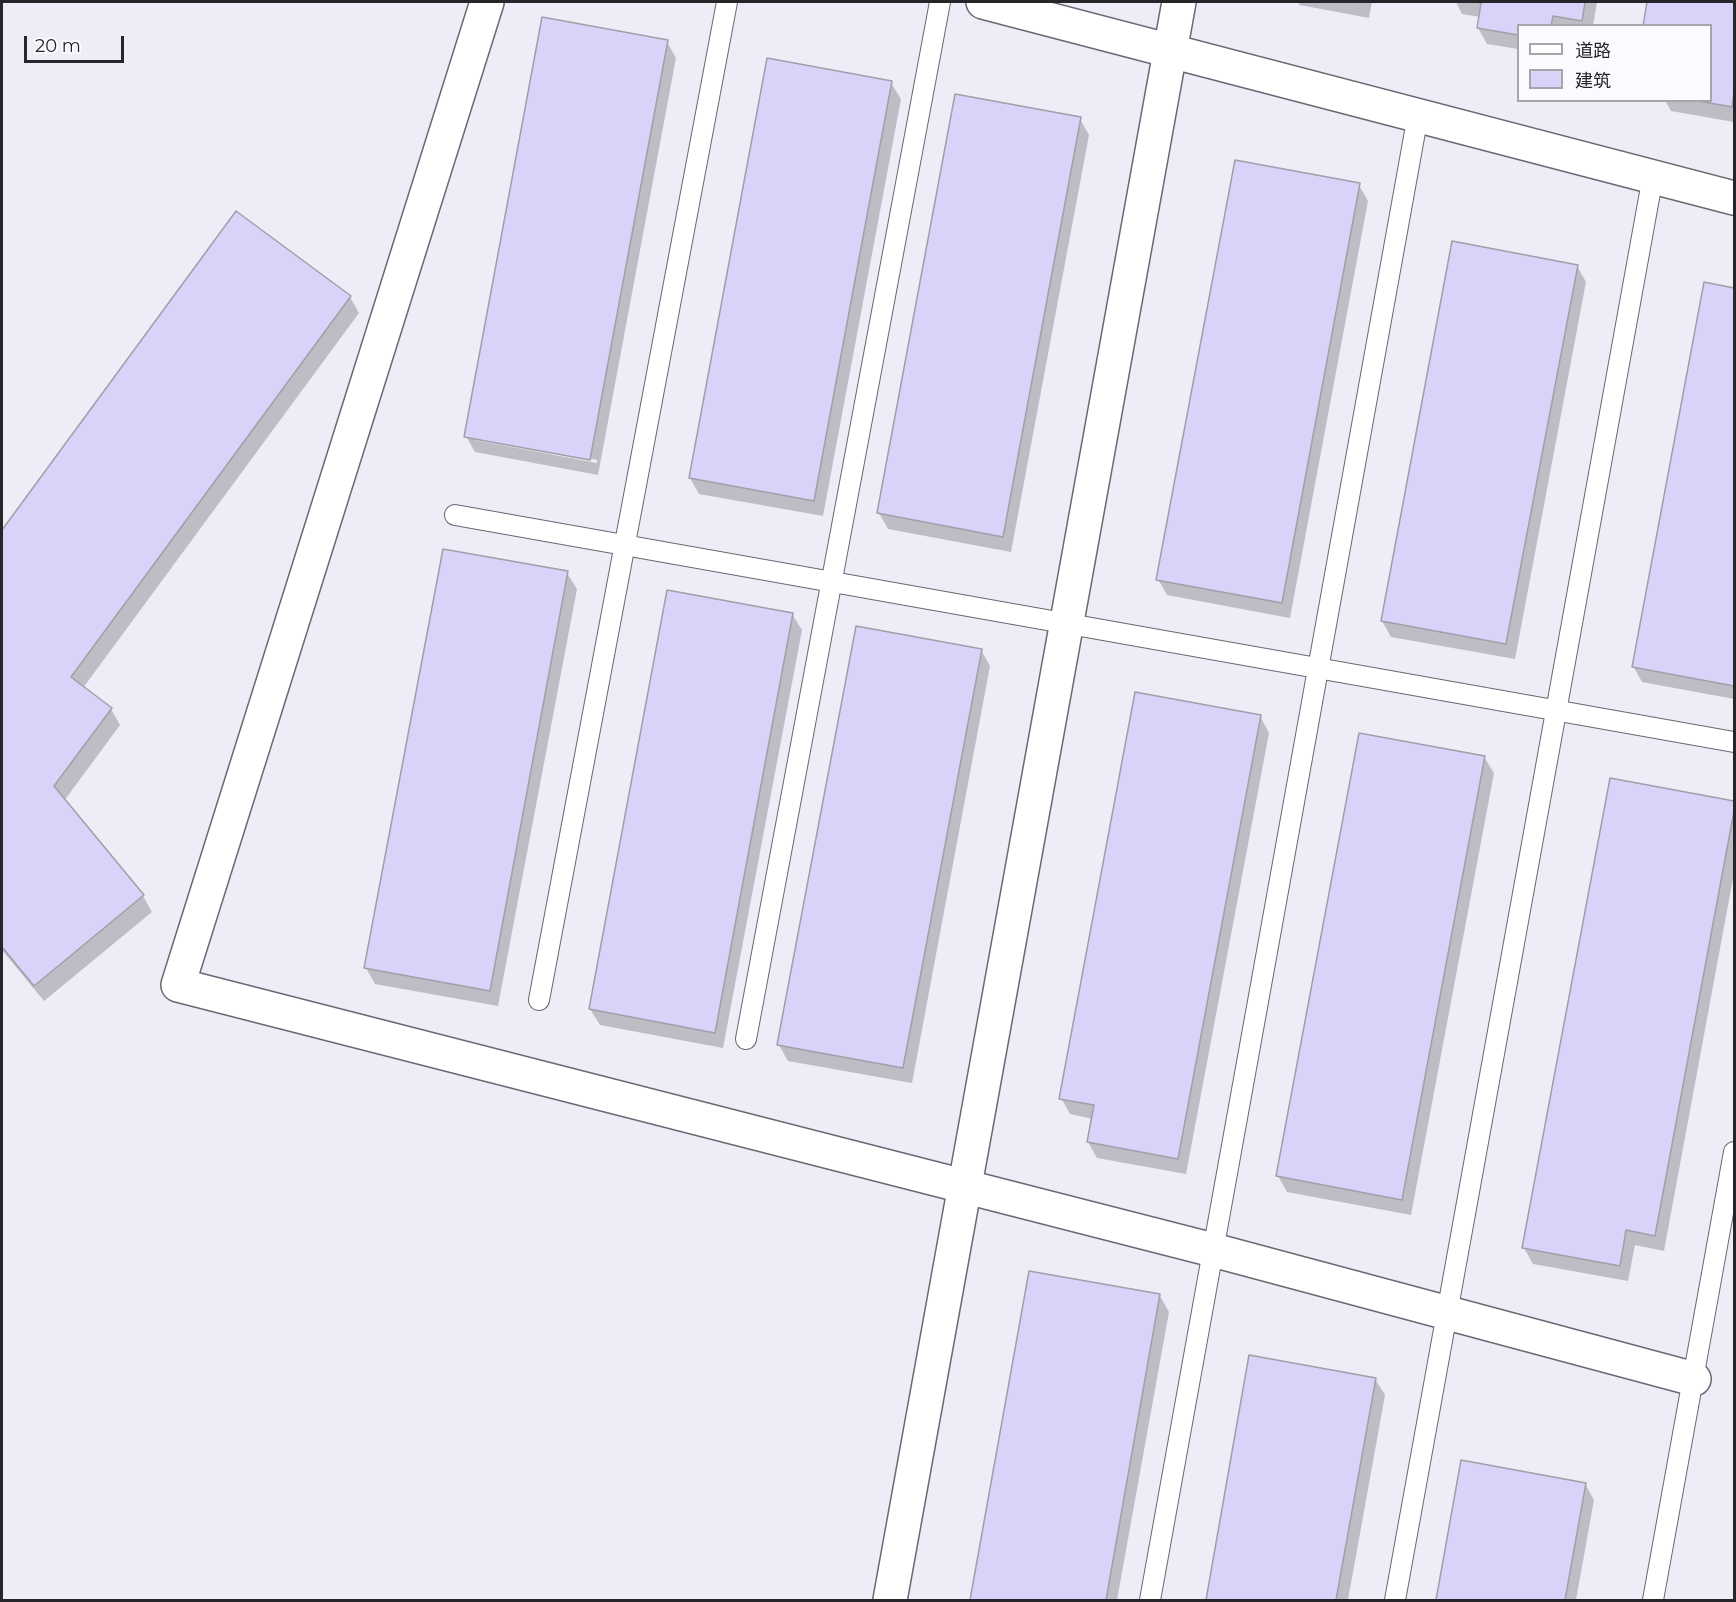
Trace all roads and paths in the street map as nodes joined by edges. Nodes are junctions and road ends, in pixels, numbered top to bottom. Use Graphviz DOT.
graph roads {
  1 [pos="487,2"];
  2 [pos="727,2"];
  3 [pos="940,2"];
  4 [pos="983,2"];
  5 [pos="1179,2"];
  6 [pos="1170,51"];
  7 [pos="1418,115"];
  8 [pos="1653,176"];
  9 [pos="1734,198"];
  10 [pos="455,515"];
  11 [pos="625,545"];
  12 [pos="832,582"];
  13 [pos="1066,624"];
  14 [pos="1319,668"];
  15 [pos="1556,711"];
  16 [pos="1734,742"];
  17 [pos="539,1000"];
  18 [pos="746,1039"];
  19 [pos="1734,1152"];
  20 [pos="965,1186"];
  21 [pos="1213,1250"];
  22 [pos="1448,1312"];
  23 [pos="1694,1379"];
  24 [pos="890,1600"];
  25 [pos="1150,1600"];
  26 [pos="1395,1600"];
  27 [pos="1653,1600"];
  1 -- 20 [label="street"];
  2 -- 11 [label="lane"];
  3 -- 12 [label="lane"];
  4 -- 6 [label="street"];
  5 -- 6 [label="street"];
  6 -- 7 [label="street"];
  6 -- 13 [label="street"];
  7 -- 8 [label="street"];
  7 -- 14 [label="lane"];
  8 -- 9 [label="street"];
  8 -- 15 [label="lane"];
  10 -- 11 [label="lane"];
  11 -- 12 [label="lane"];
  11 -- 17 [label="lane"];
  12 -- 13 [label="lane"];
  12 -- 18 [label="lane"];
  13 -- 14 [label="lane"];
  13 -- 20 [label="street"];
  14 -- 15 [label="lane"];
  14 -- 21 [label="lane"];
  15 -- 16 [label="lane"];
  15 -- 22 [label="lane"];
  19 -- 23 [label="lane"];
  20 -- 21 [label="street"];
  20 -- 24 [label="street"];
  21 -- 22 [label="street"];
  21 -- 25 [label="lane"];
  22 -- 23 [label="street"];
  22 -- 26 [label="lane"];
  23 -- 27 [label="lane"];
}
